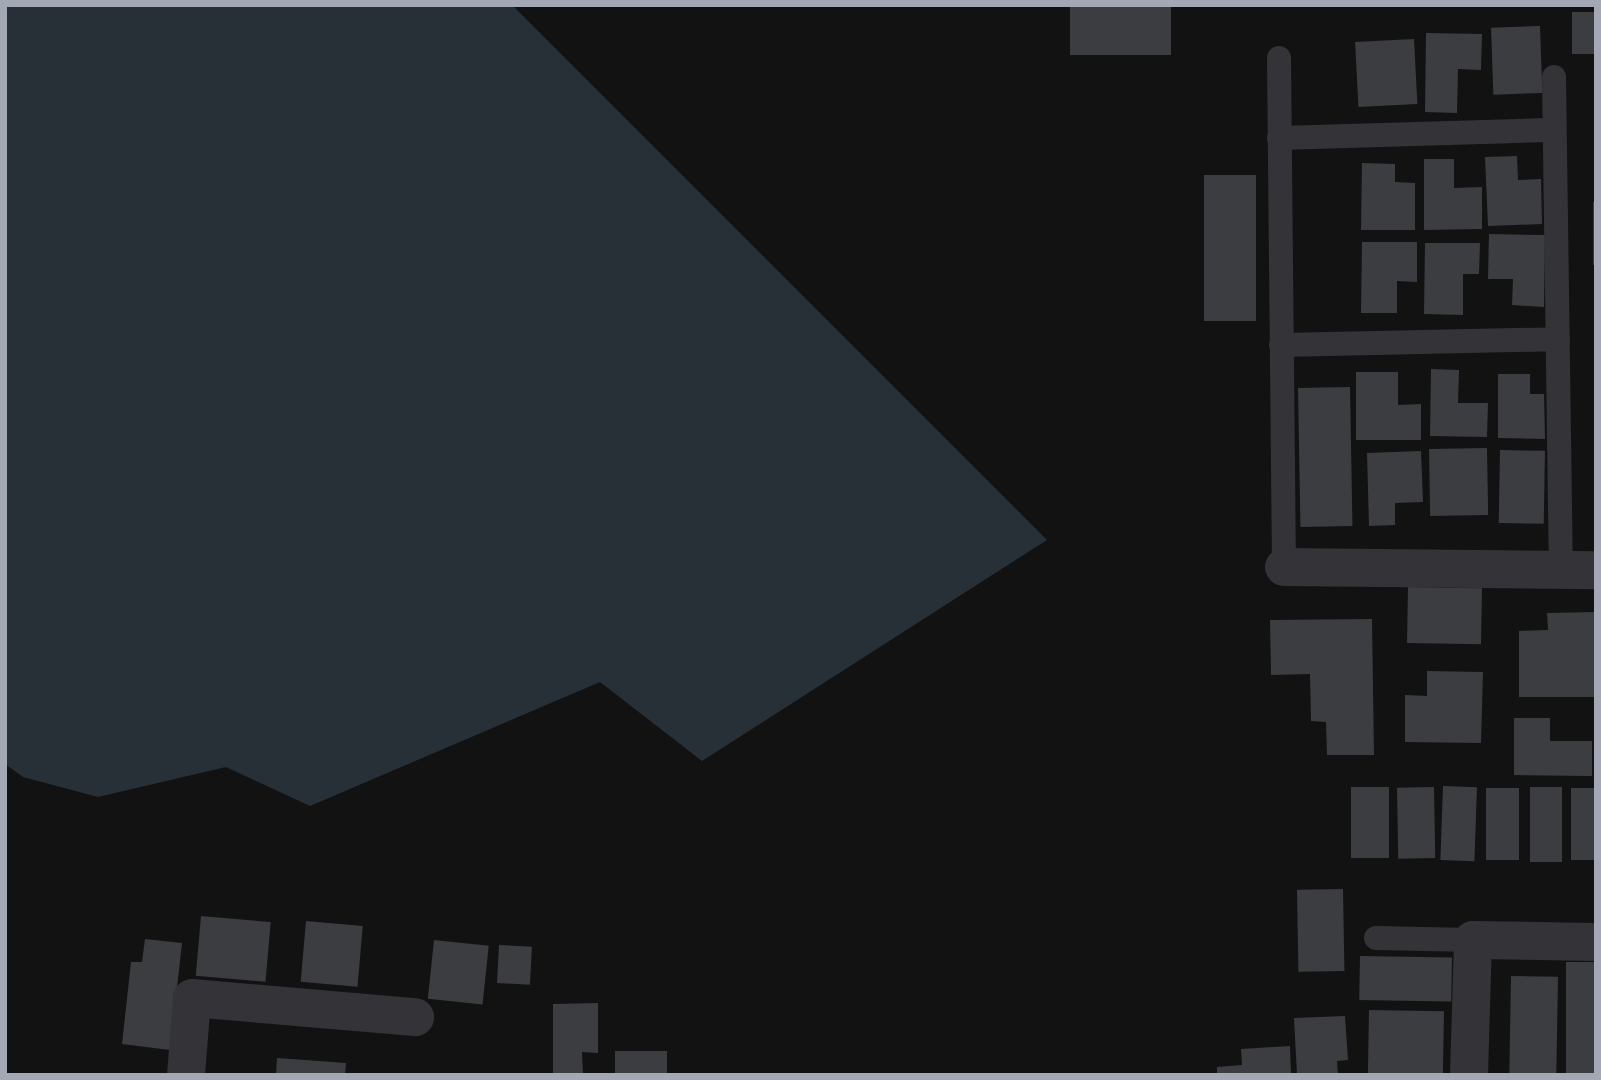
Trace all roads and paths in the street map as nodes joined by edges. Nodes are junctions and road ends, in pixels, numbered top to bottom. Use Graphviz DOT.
graph roads {
  1 [pos="1279,58"];
  2 [pos="1554,77"];
  3 [pos="1554,130"];
  4 [pos="1279,138"];
  5 [pos="1558,339"];
  6 [pos="1281,345"];
  7 [pos="1284,568"];
  8 [pos="1578,570"];
  9 [pos="1376,938"];
  10 [pos="1473,940"];
  11 [pos="1596,942"];
  12 [pos="415,1017"];
  13 [pos="186,1075"];
  14 [pos="1469,1075"];
  1 -- 4 [label="lane"];
  2 -- 3 [label="lane"];
  3 -- 4 [label="lane"];
  3 -- 5 [label="lane"];
  4 -- 6 [label="lane"];
  5 -- 6 [label="lane"];
  5 -- 8 [label="lane"];
  6 -- 7 [label="lane"];
  7 -- 8 [label="street"];
  9 -- 10 [label="lane"];
  10 -- 11 [label="street"];
  10 -- 14 [label="street"];
  12 -- 13 [label="street"];
}
